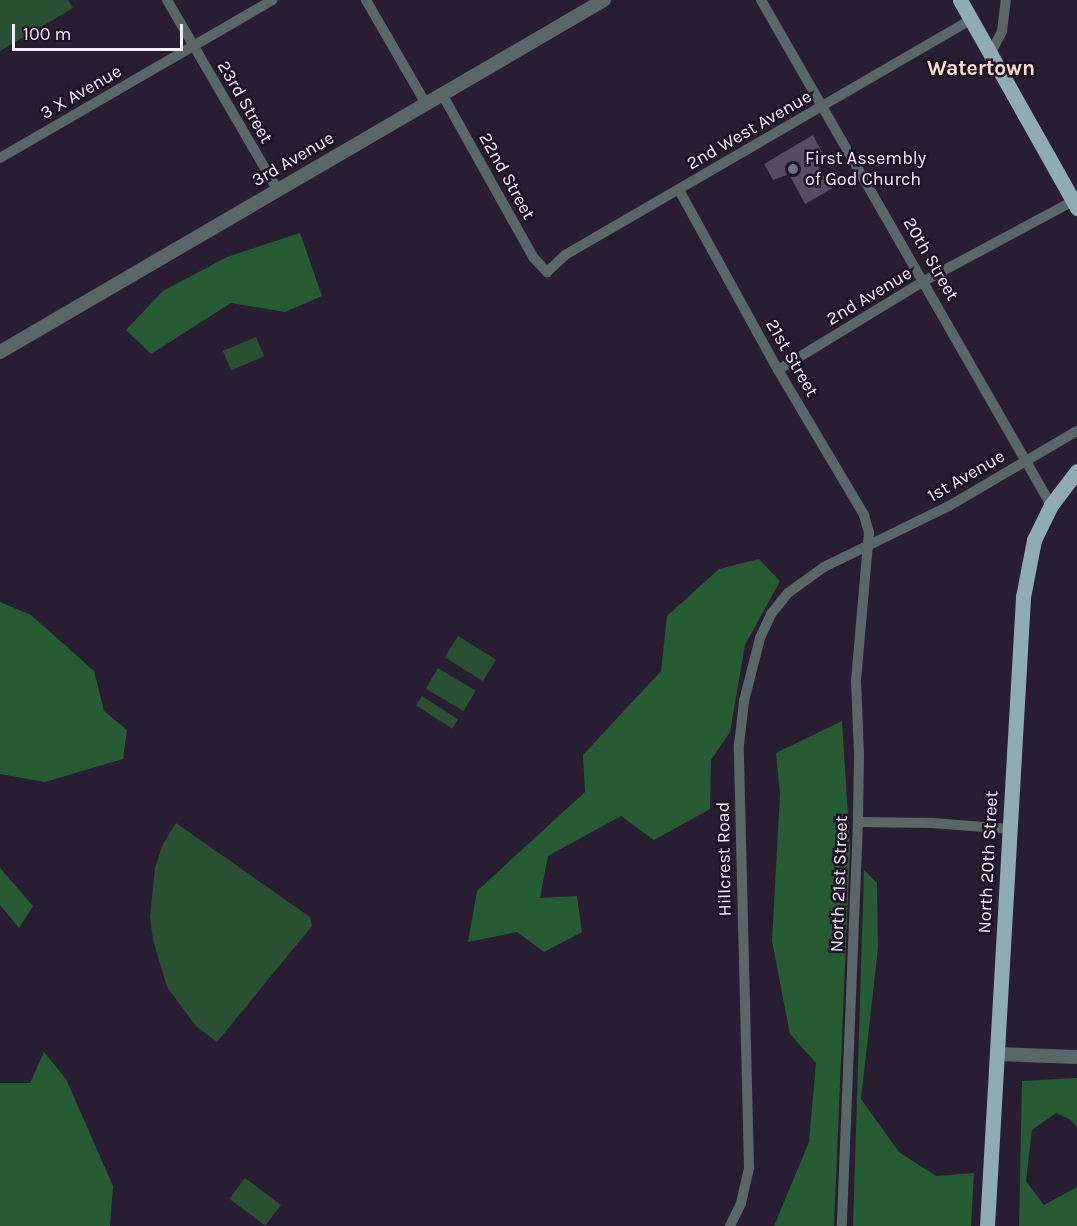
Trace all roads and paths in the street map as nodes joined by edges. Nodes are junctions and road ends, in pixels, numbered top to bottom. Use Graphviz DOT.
graph roads {
  1 [pos="167,0"];
  2 [pos="273,0"];
  3 [pos="366,0"];
  4 [pos="604,0"];
  5 [pos="761,0"];
  6 [pos="960,0"];
  7 [pos="1006,0"];
  8 [pos="971,20"];
  9 [pos="193,45"];
  10 [pos="990,54"];
  11 [pos="442,94"];
  12 [pos="426,104"];
  13 [pos="824,106"];
  14 [pos="0,158"];
  15 [pos="277,189"];
  16 [pos="679,190"];
  17 [pos="1075,205"];
  18 [pos="547,272"];
  19 [pos="924,281"];
  20 [pos="0,352"];
  21 [pos="778,370"];
  22 [pos="1077,431"];
  23 [pos="1027,460"];
  24 [pos="1077,471"];
  25 [pos="1051,505"];
  26 [pos="869,545"];
  27 [pos="858,822"];
  28 [pos="1010,829"];
  29 [pos="997,1054"];
  30 [pos="1077,1057"];
  31 [pos="730,1226"];
  32 [pos="842,1226"];
  33 [pos="987,1226"];
  1 -- 9 [label="street, 23rd Street"];
  2 -- 9 [label="street, 3 X Avenue"];
  3 -- 12 [label="street"];
  4 -- 11 [label="street, 3rd Avenue"];
  5 -- 13 [label="street, 20th Street"];
  6 -- 8 [label="main road"];
  7 -- 10 [label="street"];
  8 -- 10 [label="main road"];
  8 -- 13 [label="street, 2nd West Avenue"];
  9 -- 14 [label="street, 3 X Avenue"];
  9 -- 15 [label="street, 23rd Street"];
  10 -- 17 [label="main road"];
  11 -- 12 [label="street, 3rd Avenue"];
  11 -- 18 [label="street, 22nd Street"];
  12 -- 15 [label="street, 3rd Avenue"];
  13 -- 16 [label="street, 2nd West Avenue"];
  13 -- 19 [label="street, 20th Street"];
  15 -- 20 [label="street, 3rd Avenue"];
  16 -- 18 [label="street, 2nd West Avenue"];
  16 -- 21 [label="street, 21st Street"];
  17 -- 19 [label="street, 2nd Avenue"];
  19 -- 21 [label="street, 2nd Avenue"];
  19 -- 23 [label="street, 20th Street"];
  21 -- 26 [label="street, 21st Street"];
  22 -- 23 [label="street, 1st Avenue"];
  23 -- 25 [label="street, 20th Street"];
  23 -- 26 [label="street, 1st Avenue"];
  24 -- 25 [label="main road, North 20th Street"];
  25 -- 28 [label="main road, North 20th Street"];
  26 -- 27 [label="street, North 21st Street"];
  26 -- 31 [label="street, Hillcrest Road"];
  27 -- 28 [label="street"];
  27 -- 32 [label="street, North 21st Street"];
  28 -- 29 [label="main road, North 20th Street"];
  29 -- 30 [label="street"];
  29 -- 33 [label="main road, North 20th Street"];
}
